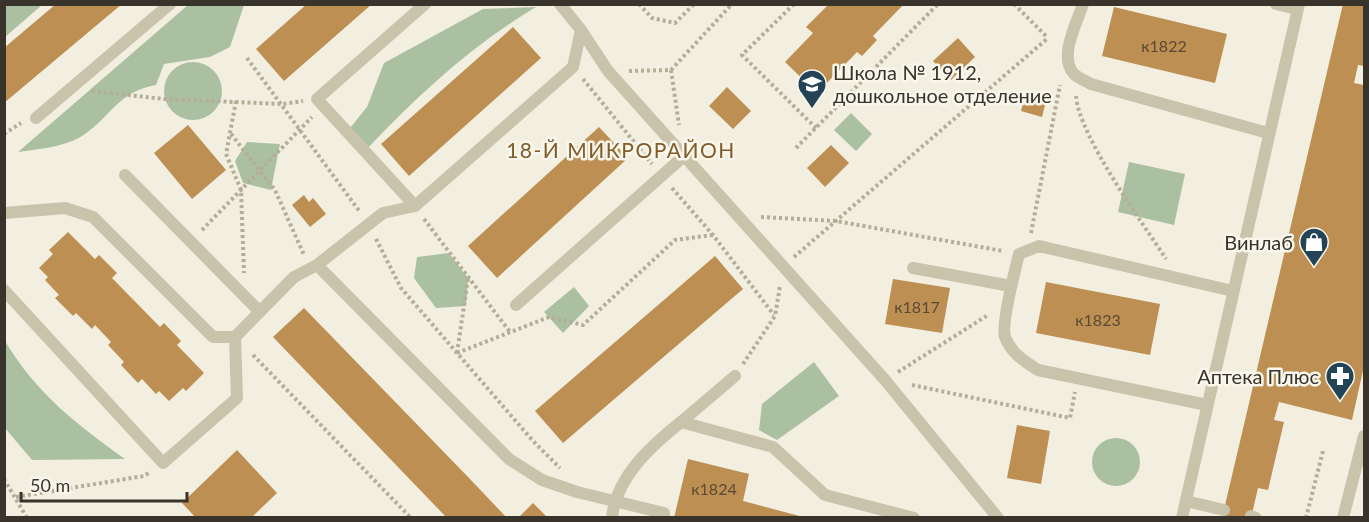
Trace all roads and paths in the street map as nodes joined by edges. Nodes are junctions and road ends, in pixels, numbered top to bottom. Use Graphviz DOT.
graph roads {
  1 [pos="170,4"];
  2 [pos="425,4"];
  3 [pos="560,4"];
  4 [pos="639,4"];
  5 [pos="694,4"];
  6 [pos="732,4"];
  7 [pos="794,4"];
  8 [pos="938,4"];
  9 [pos="1014,4"];
  10 [pos="1083,4"];
  11 [pos="1276,4"];
  12 [pos="1298,7"];
  13 [pos="581,30"];
  14 [pos="1048,38"];
  15 [pos="1068,52"];
  16 [pos="247,58"];
  17 [pos="573,67"];
  18 [pos="670,70"];
  19 [pos="608,71"];
  20 [pos="1074,74"];
  21 [pos="70,89"];
  22 [pos="317,99"];
  23 [pos="236,100"];
  24 [pos="283,104"];
  25 [pos="36,118"];
  26 [pos="816,128"];
  27 [pos="300,130"];
  28 [pos="1268,133"];
  29 [pos="230,134"];
  30 [pos="796,148"];
  31 [pos="684,156"];
  32 [pos="260,170"];
  33 [pos="125,175"];
  34 [pos="661,176"];
  35 [pos="241,190"];
  36 [pos="415,206"];
  37 [pos="4,213"];
  38 [pos="737,215"];
  39 [pos="836,221"];
  40 [pos="369,224"];
  41 [pos="713,235"];
  42 [pos="191,242"];
  43 [pos="1023,251"];
  44 [pos="317,265"];
  45 [pos="783,266"];
  46 [pos="914,268"];
  47 [pos="468,278"];
  48 [pos="1179,278"];
  49 [pos="1011,286"];
  50 [pos="4,290"];
  51 [pos="1233,291"];
  52 [pos="245,297"];
  53 [pos="1009,302"];
  54 [pos="516,305"];
  55 [pos="260,312"];
  56 [pos="775,316"];
  57 [pos="510,332"];
  58 [pos="235,337"];
  59 [pos="457,353"];
  60 [pos="735,376"];
  61 [pos="1078,379"];
  62 [pos="885,380"];
  63 [pos="1207,405"];
  64 [pos="681,422"];
  65 [pos="1365,436"];
  66 [pos="1323,451"];
  67 [pos="163,463"];
  68 [pos="4,479"];
  69 [pos="577,492"];
  70 [pos="16,497"];
  71 [pos="1186,501"];
  72 [pos="614,502"];
  73 [pos="1224,510"];
  74 [pos="27,518"];
  75 [pos="411,518"];
  76 [pos="612,518"];
  77 [pos="664,518"];
  78 [pos="914,518"];
  79 [pos="998,518"];
  80 [pos="1182,518"];
  81 [pos="1306,518"];
  82 [pos="1343,518"];
  1 -- 21 [label="lane"];
  2 -- 22 [label="lane"];
  3 -- 13 [label="lane"];
  4 -- 5 [label="path"];
  6 -- 18 [label="path"];
  7 -- 26 [label="path"];
  8 -- 26 [label="path"];
  9 -- 14 [label="path"];
  10 -- 15 [label="lane"];
  11 -- 12 [label="lane"];
  12 -- 28 [label="lane"];
  13 -- 17 [label="lane"];
  13 -- 19 [label="lane"];
  14 -- 15 [label="path"];
  14 -- 39 [label="path"];
  15 -- 20 [label="lane"];
  16 -- 24 [label="path"];
  17 -- 34 [label="path"];
  17 -- 36 [label="lane"];
  18 -- 19 [label="path"];
  18 -- 31 [label="path"];
  19 -- 31 [label="lane"];
  20 -- 28 [label="lane"];
  20 -- 43 [label="path"];
  20 -- 48 [label="path"];
  21 -- 23 [label="path"];
  21 -- 25 [label="lane"];
  22 -- 24 [label="path"];
  22 -- 27 [label="path"];
  22 -- 36 [label="lane"];
  23 -- 24 [label="path"];
  23 -- 29 [label="path"];
  24 -- 27 [label="path"];
  26 -- 30 [label="path"];
  27 -- 32 [label="path"];
  27 -- 40 [label="path"];
  28 -- 51 [label="lane"];
  29 -- 32 [label="path"];
  29 -- 35 [label="path"];
  31 -- 34 [label="lane"];
  31 -- 38 [label="lane"];
  32 -- 35 [label="path"];
  32 -- 44 [label="path"];
  33 -- 42 [label="lane"];
  34 -- 41 [label="path"];
  34 -- 54 [label="lane"];
  35 -- 42 [label="path"];
  35 -- 52 [label="path"];
  36 -- 40 [label="lane"];
  36 -- 47 [label="path"];
  37 -- 58 [label="lane"];
  38 -- 39 [label="path"];
  38 -- 45 [label="lane"];
  39 -- 43 [label="path"];
  39 -- 45 [label="path"];
  40 -- 44 [label="lane"];
  40 -- 59 [label="path"];
  41 -- 56 [label="path"];
  41 -- 57 [label="path"];
  42 -- 52 [label="lane"];
  43 -- 48 [label="lane"];
  43 -- 49 [label="lane"];
  44 -- 55 [label="lane"];
  44 -- 69 [label="lane"];
  45 -- 56 [label="path"];
  45 -- 62 [label="lane"];
  46 -- 49 [label="lane"];
  47 -- 57 [label="path"];
  47 -- 59 [label="path"];
  48 -- 51 [label="lane"];
  49 -- 53 [label="lane"];
  50 -- 67 [label="lane"];
  51 -- 63 [label="lane"];
  52 -- 55 [label="lane"];
  53 -- 61 [label="lane"];
  53 -- 62 [label="path"];
  55 -- 58 [label="lane"];
  56 -- 60 [label="path"];
  57 -- 59 [label="path"];
  58 -- 67 [label="lane"];
  58 -- 75 [label="path"];
  59 -- 69 [label="path"];
  60 -- 64 [label="lane"];
  61 -- 62 [label="path"];
  61 -- 63 [label="lane"];
  62 -- 79 [label="lane"];
  63 -- 71 [label="lane"];
  64 -- 72 [label="lane"];
  64 -- 78 [label="lane"];
  65 -- 82 [label="lane"];
  66 -- 81 [label="path"];
  67 -- 70 [label="path"];
  68 -- 70 [label="path"];
  69 -- 72 [label="lane"];
  70 -- 74 [label="path"];
  71 -- 73 [label="lane"];
  71 -- 80 [label="lane"];
  72 -- 76 [label="lane"];
  72 -- 77 [label="lane"];
}
